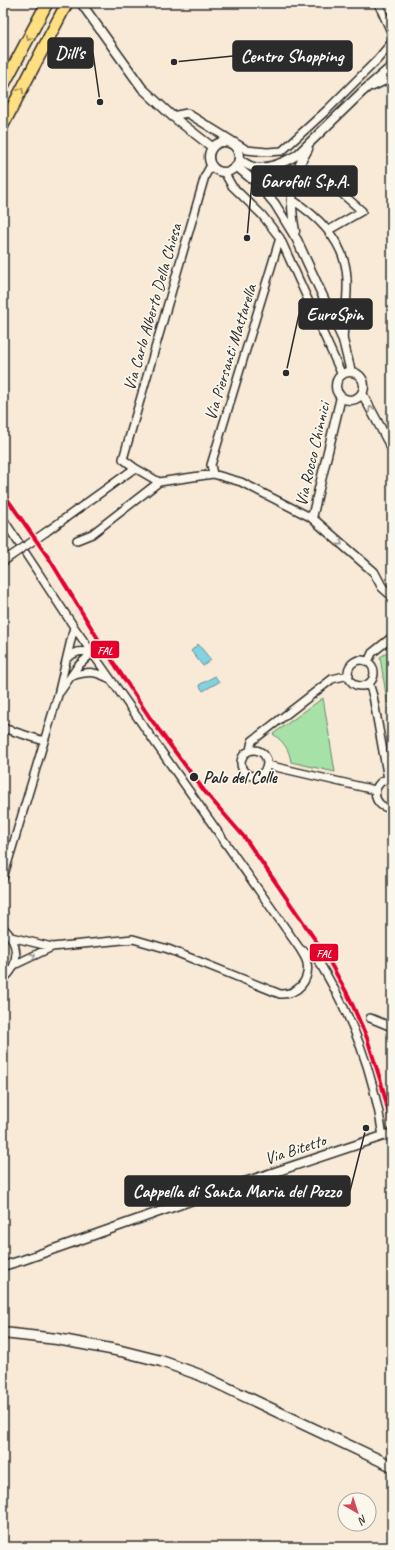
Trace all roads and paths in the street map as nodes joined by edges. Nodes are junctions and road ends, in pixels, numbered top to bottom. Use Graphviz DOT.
graph roads {
  1 [pos="48,3"];
  2 [pos="81,3"];
  3 [pos="378,3"];
  4 [pos="66,4"];
  5 [pos="392,34"];
  6 [pos="392,42"];
  7 [pos="392,66"];
  8 [pos="392,77"];
  9 [pos="3,86"];
  10 [pos="362,92"];
  11 [pos="172,116"];
  12 [pos="3,125"];
  13 [pos="314,140"];
  14 [pos="212,147"];
  15 [pos="237,163"];
  16 [pos="211,165"];
  17 [pos="224,172"];
  18 [pos="339,191"];
  19 [pos="291,199"];
  20 [pos="329,230"];
  21 [pos="280,238"];
  22 [pos="297,240"];
  23 [pos="343,340"];
  24 [pos="351,372"];
  25 [pos="342,375"];
  26 [pos="362,393"];
  27 [pos="341,397"];
  28 [pos="392,449"];
  29 [pos="135,468"];
  30 [pos="213,474"];
  31 [pos="159,482"];
  32 [pos="312,518"];
  33 [pos="3,519"];
  34 [pos="77,540"];
  35 [pos="3,562"];
  36 [pos="392,596"];
  37 [pos="74,627"];
  38 [pos="392,637"];
  39 [pos="92,653"];
  40 [pos="67,658"];
  41 [pos="368,662"];
  42 [pos="349,675"];
  43 [pos="72,676"];
  44 [pos="111,680"];
  45 [pos="369,683"];
  46 [pos="58,695"];
  47 [pos="3,728"];
  48 [pos="44,741"];
  49 [pos="250,750"];
  50 [pos="267,765"];
  51 [pos="390,779"];
  52 [pos="375,790"];
  53 [pos="392,808"];
  54 [pos="3,878"];
  55 [pos="3,921"];
  56 [pos="4,928"];
  57 [pos="11,936"];
  58 [pos="52,947"];
  59 [pos="300,949"];
  60 [pos="14,965"];
  61 [pos="3,979"];
  62 [pos="370,1018"];
  63 [pos="392,1027"];
  64 [pos="392,1133"];
  65 [pos="383,1136"];
  66 [pos="3,1266"];
  67 [pos="3,1333"];
  68 [pos="392,1466"];
  1 -- 9 [label="highway, one-way"];
  2 -- 11 [label="street"];
  3 -- 5 [label="street"];
  12 -- 4 [label="highway, one-way"];
  6 -- 11 [label="street"];
  7 -- 10 [label="street"];
  8 -- 10 [label="street"];
  10 -- 13 [label="street"];
  11 -- 14 [label="street"];
  13 -- 15 [label="street"];
  13 -- 19 [label="street"];
  14 -- 15 [label="street"];
  14 -- 16 [label="street"];
  15 -- 17 [label="street"];
  15 -- 22 [label="street"];
  16 -- 17 [label="street"];
  16 -- 29 [label="street, Via Carlo Alberto Della Chiesa"];
  17 -- 21 [label="street"];
  18 -- 20 [label="street"];
  19 -- 20 [label="street"];
  19 -- 22 [label="street"];
  20 -- 23 [label="street"];
  21 -- 25 [label="street"];
  21 -- 30 [label="street, Via Piersanti Mattarella"];
  22 -- 23 [label="street"];
  23 -- 24 [label="street"];
  24 -- 25 [label="street"];
  24 -- 26 [label="street"];
  25 -- 27 [label="street"];
  26 -- 27 [label="street"];
  28 -- 26 [label="street, one-way"];
  27 -- 32 [label="street, Via Rocco Chinnici"];
  29 -- 31 [label="street"];
  29 -- 35 [label="street, bridge"];
  30 -- 31 [label="street"];
  30 -- 32 [label="street"];
  31 -- 34 [label="street"];
  32 -- 36 [label="street, one-way"];
  33 -- 37 [label="street"];
  37 -- 39 [label="street"];
  37 -- 40 [label="street"];
  38 -- 41 [label="street"];
  39 -- 40 [label="street"];
  39 -- 43 [label="street"];
  39 -- 44 [label="street"];
  40 -- 46 [label="street"];
  41 -- 42 [label="street"];
  41 -- 45 [label="street"];
  42 -- 45 [label="street"];
  42 -- 49 [label="street"];
  43 -- 44 [label="street"];
  43 -- 46 [label="street"];
  44 -- 59 [label="street"];
  45 -- 51 [label="street"];
  46 -- 48 [label="street"];
  47 -- 48 [label="street"];
  48 -- 54 [label="street"];
  49 -- 50 [label="street"];
  49 -- 50 [label="street"];
  50 -- 52 [label="street"];
  51 -- 52 [label="street"];
  52 -- 53 [label="street"];
  55 -- 56 [label="street"];
  56 -- 57 [label="street"];
  57 -- 58 [label="street"];
  57 -- 60 [label="street"];
  58 -- 59 [label="street"];
  60 -- 58 [label="street, one-way"];
  59 -- 65 [label="street"];
  60 -- 61 [label="street"];
  62 -- 63 [label="street"];
  64 -- 65 [label="street, Via Bitetto"];
  65 -- 66 [label="street, Via Bitetto"];
  67 -- 68 [label="main road"];
}
